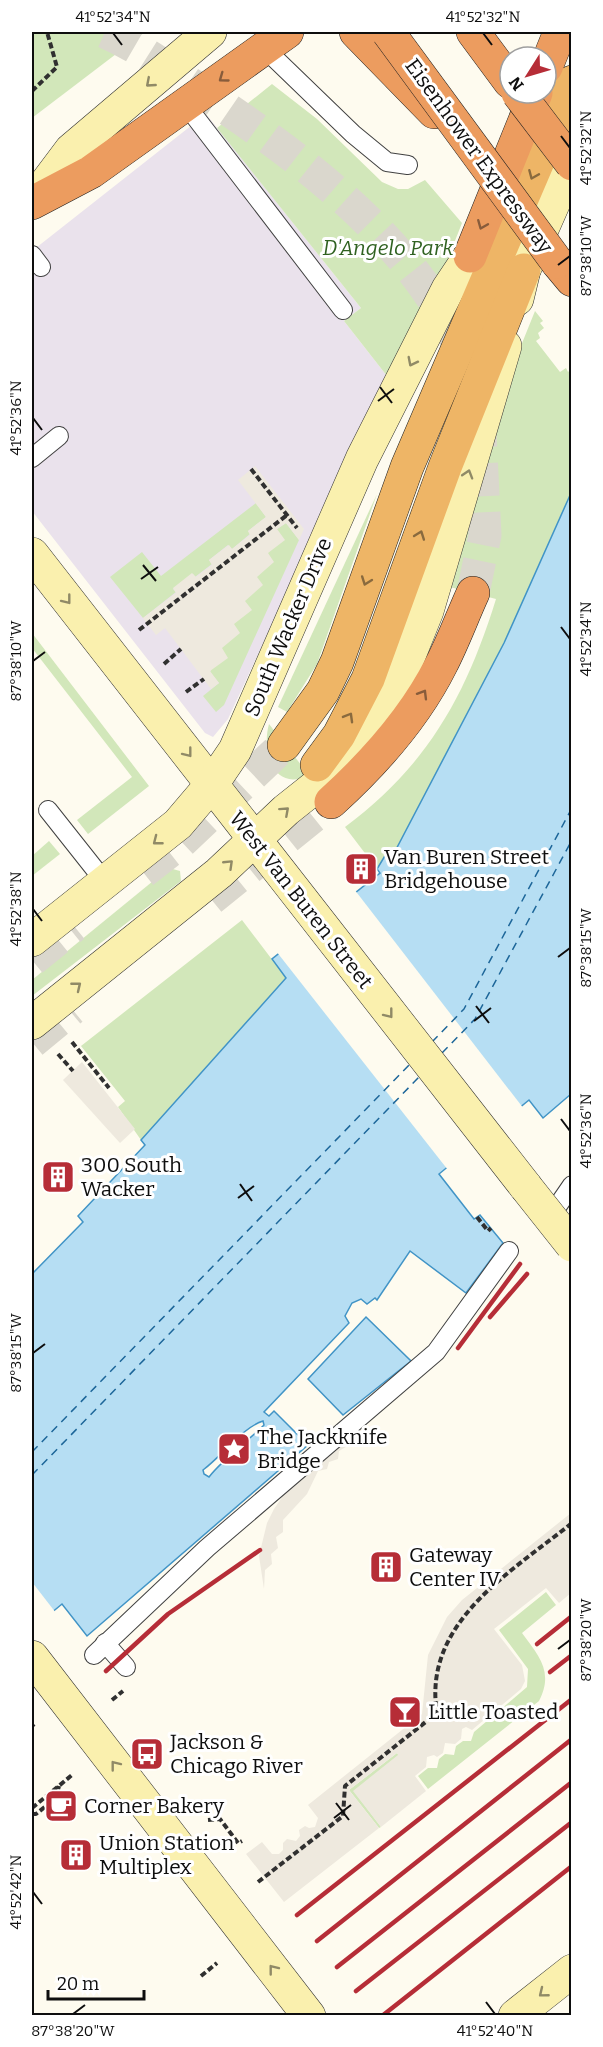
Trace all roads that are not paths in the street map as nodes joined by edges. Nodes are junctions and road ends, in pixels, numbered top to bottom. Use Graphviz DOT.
graph roads {
  1 [pos="210,32"];
  2 [pos="356,32"];
  3 [pos="388,32"];
  4 [pos="473,32"];
  5 [pos="489,32"];
  6 [pos="276,40"];
  7 [pos="498,48"];
  8 [pos="498,66"];
  9 [pos="572,82"];
  10 [pos="186,105"];
  11 [pos="531,105"];
  12 [pos="534,105"];
  13 [pos="483,163"];
  14 [pos="572,163"];
  15 [pos="408,165"];
  16 [pos="32,202"];
  17 [pos="470,256"];
  18 [pos="524,270"];
  19 [pos="564,271"];
  20 [pos="343,310"];
  21 [pos="59,436"];
  22 [pos="32,458"];
  23 [pos="407,467"];
  24 [pos="32,557"];
  25 [pos="473,592"];
  26 [pos="284,745"];
  27 [pos="212,784"];
  28 [pos="321,784"];
  29 [pos="48,810"];
  30 [pos="254,840"];
  31 [pos="105,882"];
  32 [pos="32,940"];
  33 [pos="32,1023"];
  34 [pos="572,1185"];
  35 [pos="549,1217"];
  36 [pos="572,1245"];
  37 [pos="509,1251"];
  38 [pos="32,1657"];
  39 [pos="126,1667"];
  40 [pos="572,1971"];
  41 [pos="309,2016"];
  42 [pos="515,2016"];
  1 -- 16 [label="main road, one-way"];
  2 -- 13 [label="highway, bridge"];
  3 -- 13 [label="highway, Eisenhower Expressway, bridge"];
  4 -- 8 [label="highway"];
  5 -- 7 [label="highway"];
  6 -- 10 [label="highway, one-way"];
  6 -- 15 [label="lane"];
  9 -- 23 [label="highway, one-way"];
  10 -- 16 [label="highway"];
  10 -- 20 [label="lane"];
  11 -- 17 [label="highway, one-way"];
  12 -- 14 [label="highway, bridge"];
  13 -- 19 [label="highway, Eisenhower Expressway, bridge"];
  14 -- 18 [label="main road"];
  17 -- 23 [label="highway"];
  17 -- 27 [label="main road, South Wacker Drive, one-way"];
  28 -- 18 [label="highway, one-way"];
  28 -- 18 [label="main road, one-way"];
  21 -- 22 [label="lane"];
  23 -- 26 [label="highway, one-way"];
  24 -- 27 [label="main road, West Van Buren Street, one-way"];
  28 -- 25 [label="highway, one-way"];
  27 -- 30 [label="main road, West Van Buren Street"];
  27 -- 31 [label="main road, South Wacker Drive, one-way"];
  30 -- 28 [label="main road, one-way"];
  29 -- 31 [label="lane"];
  33 -- 30 [label="main road, one-way"];
  30 -- 35 [label="main road, West Van Buren Street, one-way, bridge"];
  31 -- 32 [label="main road, South Wacker Drive"];
  34 -- 35 [label="lane"];
  35 -- 36 [label="main road, West Van Buren Street, bridge"];
  37 -- 39 [label="lane"];
  41 -- 38 [label="main road, one-way"];
  40 -- 42 [label="main road, one-way"];
}
